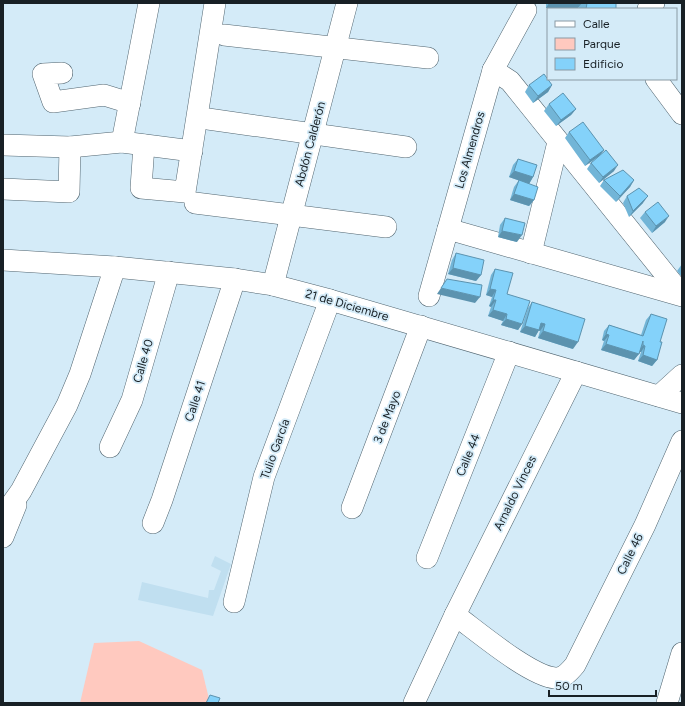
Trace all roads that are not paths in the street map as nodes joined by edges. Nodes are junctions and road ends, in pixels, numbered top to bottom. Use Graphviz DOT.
graph roads {
  1 [pos="149,3"];
  2 [pos="215,3"];
  3 [pos="347,3"];
  4 [pos="526,10"];
  5 [pos="224,35"];
  6 [pos="335,47"];
  7 [pos="428,58"];
  8 [pos="493,70"];
  9 [pos="62,73"];
  10 [pos="657,80"];
  11 [pos="130,103"];
  12 [pos="682,114"];
  13 [pos="208,119"];
  14 [pos="313,134"];
  15 [pos="122,142"];
  16 [pos="558,142"];
  17 [pos="3,145"];
  18 [pos="144,145"];
  19 [pos="70,147"];
  20 [pos="406,147"];
  21 [pos="192,151"];
  22 [pos="3,189"];
  23 [pos="195,203"];
  24 [pos="291,215"];
  25 [pos="386,227"];
  26 [pos="448,229"];
  27 [pos="531,253"];
  28 [pos="3,260"];
  29 [pos="115,267"];
  30 [pos="169,272"];
  31 [pos="235,279"];
  32 [pos="273,285"];
  33 [pos="429,296"];
  34 [pos="682,296"];
  35 [pos="330,300"];
  36 [pos="421,326"];
  37 [pos="509,352"];
  38 [pos="576,372"];
  39 [pos="682,375"];
  40 [pos="659,396"];
  41 [pos="682,403"];
  42 [pos="682,441"];
  43 [pos="110,447"];
  44 [pos="21,491"];
  45 [pos="352,508"];
  46 [pos="3,516"];
  47 [pos="152,524"];
  48 [pos="3,537"];
  49 [pos="427,558"];
  50 [pos="234,602"];
  51 [pos="455,615"];
  52 [pos="682,653"];
  53 [pos="414,703"];
  54 [pos="667,703"];
  1 -- 11 [label="street"];
  2 -- 21 [label="street"];
  3 -- 6 [label="street, Abdón Calderón"];
  4 -- 8 [label="street, Los Almendros"];
  5 -- 6 [label="street"];
  6 -- 7 [label="street"];
  6 -- 14 [label="street, Abdón Calderón"];
  8 -- 16 [label="street"];
  8 -- 26 [label="street, Los Almendros"];
  9 -- 11 [label="street"];
  10 -- 12 [label="street"];
  11 -- 15 [label="street"];
  13 -- 14 [label="street"];
  14 -- 20 [label="street"];
  14 -- 24 [label="street, Abdón Calderón"];
  15 -- 18 [label="street"];
  15 -- 19 [label="street"];
  16 -- 27 [label="street"];
  16 -- 34 [label="street"];
  17 -- 19 [label="street"];
  18 -- 21 [label="street"];
  18 -- 21 [label="street"];
  19 -- 22 [label="street"];
  23 -- 24 [label="street"];
  24 -- 25 [label="street"];
  24 -- 32 [label="street, Abdón Calderón"];
  26 -- 27 [label="street"];
  26 -- 33 [label="street, Los Almendros"];
  27 -- 34 [label="street"];
  28 -- 29 [label="street, 21 de Diciembre"];
  29 -- 30 [label="street, 21 de Diciembre"];
  29 -- 44 [label="street"];
  30 -- 31 [label="street, 21 de Diciembre"];
  30 -- 43 [label="street, Calle 40"];
  31 -- 32 [label="street, 21 de Diciembre"];
  31 -- 47 [label="street, Calle 41"];
  32 -- 35 [label="street, 21 de Diciembre"];
  35 -- 36 [label="street, 21 de Diciembre"];
  35 -- 50 [label="street, Tulio García"];
  36 -- 37 [label="street, 21 de Diciembre"];
  36 -- 45 [label="street, 3 de Mayo"];
  37 -- 38 [label="street, 21 de Diciembre"];
  37 -- 49 [label="street, Calle 44"];
  38 -- 40 [label="street, 21 de Diciembre"];
  38 -- 51 [label="street, Arnaldo Vinces"];
  39 -- 40 [label="street"];
  40 -- 41 [label="street, 21 de Diciembre"];
  42 -- 51 [label="street, Calle 46"];
  44 -- 46 [label="street"];
  44 -- 48 [label="street"];
  51 -- 53 [label="street, Arnaldo Vinces"];
  52 -- 54 [label="street"];
}
